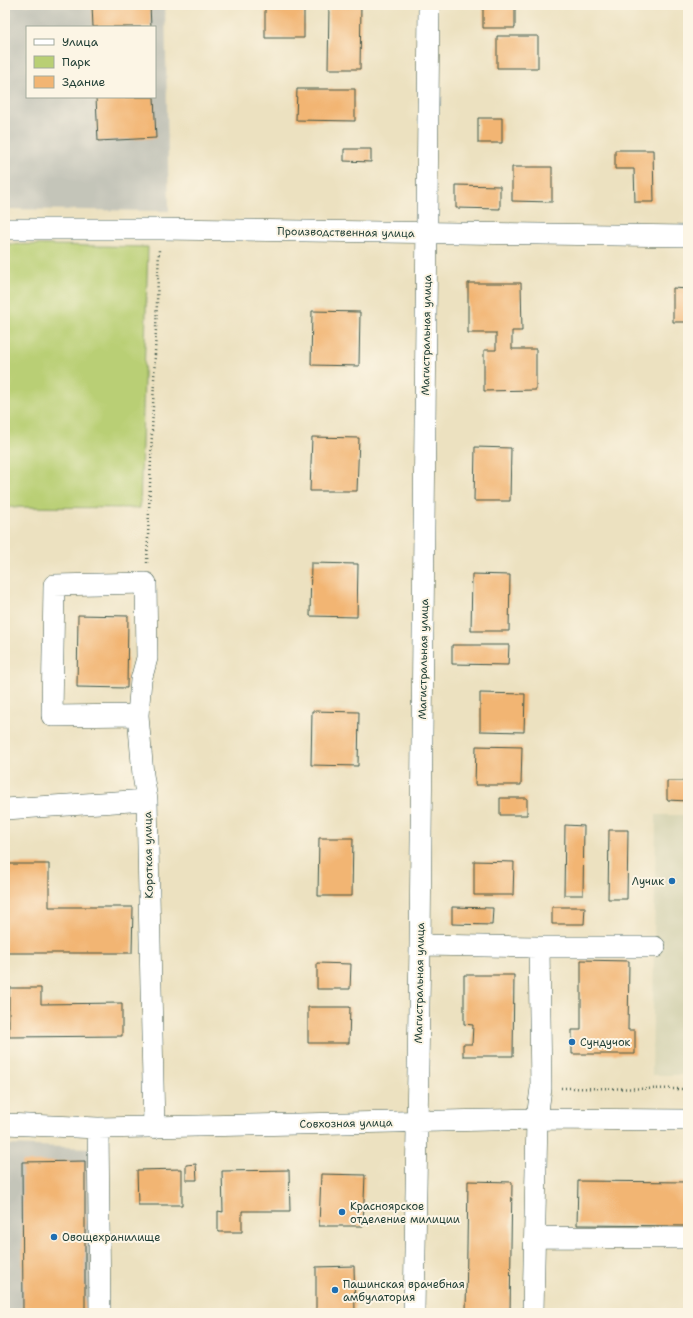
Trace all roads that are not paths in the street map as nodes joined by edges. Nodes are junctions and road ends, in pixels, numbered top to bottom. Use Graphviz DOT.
graph roads {
  1 [pos="429,5"];
  2 [pos="5,229"];
  3 [pos="428,233"];
  4 [pos="688,236"];
  5 [pos="138,715"];
  6 [pos="147,800"];
  7 [pos="5,809"];
  8 [pos="420,945"];
  9 [pos="540,947"];
  10 [pos="654,947"];
  11 [pos="537,1119"];
  12 [pos="688,1120"];
  13 [pos="416,1122"];
  14 [pos="5,1124"];
  15 [pos="98,1128"];
  16 [pos="154,1128"];
  17 [pos="535,1237"];
  18 [pos="688,1238"];
  19 [pos="100,1313"];
  20 [pos="414,1313"];
  21 [pos="533,1313"];
  1 -- 3 [label="street, Магистральная улица"];
  2 -- 3 [label="street, Производственная улица"];
  3 -- 4 [label="street, Производственная улица"];
  3 -- 8 [label="street, Магистральная улица"];
  5 -- 5 [label="street, Короткая улица"];
  5 -- 6 [label="street, Короткая улица"];
  6 -- 7 [label="street"];
  6 -- 16 [label="street, Короткая улица"];
  8 -- 9 [label="street"];
  8 -- 13 [label="street, Магистральная улица"];
  9 -- 10 [label="street"];
  9 -- 11 [label="street"];
  11 -- 12 [label="street, Совхозная улица"];
  11 -- 13 [label="street, Совхозная улица"];
  11 -- 17 [label="street"];
  13 -- 16 [label="street, Совхозная улица"];
  13 -- 20 [label="street, Магистральная улица"];
  14 -- 15 [label="street, Совхозная улица"];
  15 -- 16 [label="street, Совхозная улица"];
  15 -- 19 [label="street"];
  17 -- 18 [label="street"];
  17 -- 21 [label="street"];
}
